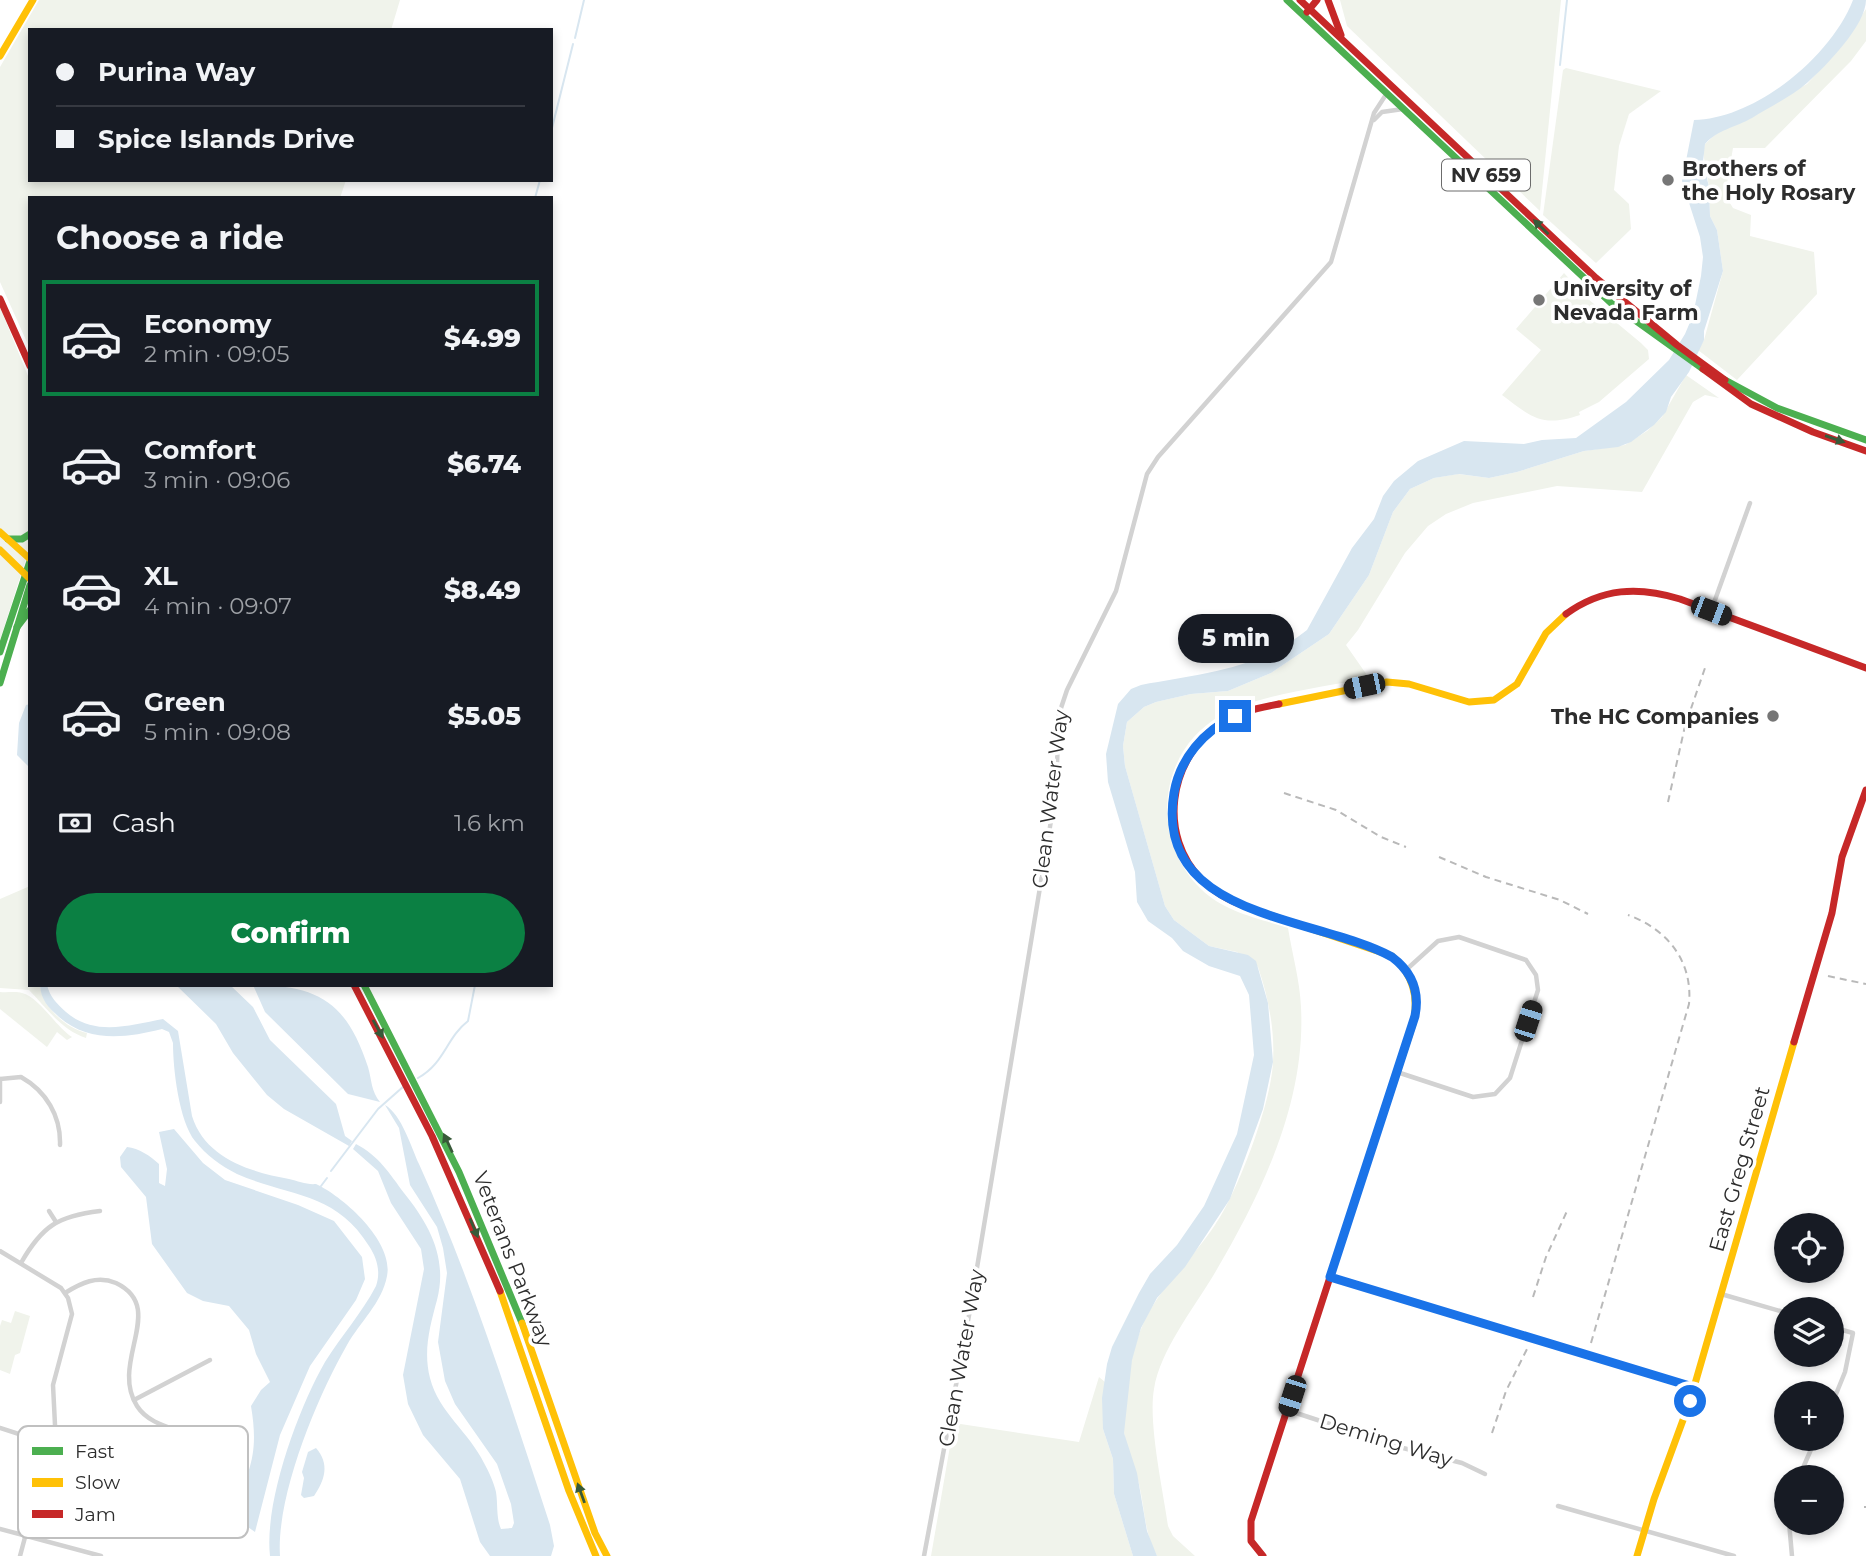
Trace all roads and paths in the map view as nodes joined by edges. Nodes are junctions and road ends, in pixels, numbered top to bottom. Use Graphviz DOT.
graph roads {
  1 [pos="33,0"];
  2 [pos="1287,0"];
  3 [pos="1317,0"];
  4 [pos="1328,0"];
  5 [pos="1303,1"];
  6 [pos="1297,9"];
  7 [pos="1310,9"];
  8 [pos="1304,16"];
  9 [pos="1345,42"];
  10 [pos="0,56"];
  11 [pos="1387,93"];
  12 [pos="1404,108"];
  13 [pos="1372,124"];
  14 [pos="1573,257"];
  15 [pos="1566,263"];
  16 [pos="0,299"];
  17 [pos="1665,338"];
  18 [pos="28,362"];
  19 [pos="1704,368"];
  20 [pos="1866,440"];
  21 [pos="1866,451"];
  22 [pos="1750,503"];
  23 [pos="0,532"];
  24 [pos="28,535"];
  25 [pos="7,538"];
  26 [pos="0,550"];
  27 [pos="28,558"];
  28 [pos="27,576"];
  29 [pos="28,591"];
  30 [pos="1711,611"];
  31 [pos="28,613"];
  32 [pos="17,627"];
  33 [pos="0,652"];
  34 [pos="1866,668"];
  35 [pos="0,683"];
  36 [pos="1866,790"];
  37 [pos="1406,970"];
  38 [pos="355,987"];
  39 [pos="365,987"];
  40 [pos="1397,1072"];
  41 [pos="0,1078"];
  42 [pos="0,1102"];
  43 [pos="60,1144"];
  44 [pos="49,1211"];
  45 [pos="100,1211"];
  46 [pos="56,1222"];
  47 [pos="0,1251"];
  48 [pos="21,1263"];
  49 [pos="1330,1277"];
  50 [pos="65,1293"];
  51 [pos="1721,1294"];
  52 [pos="1774,1309"];
  53 [pos="1844,1330"];
  54 [pos="210,1360"];
  55 [pos="1841,1381"];
  56 [pos="1693,1387"];
  57 [pos="134,1400"];
  58 [pos="1287,1410"];
  59 [pos="53,1426"];
  60 [pos="162,1426"];
  61 [pos="0,1428"];
  62 [pos="18,1434"];
  63 [pos="1485,1474"];
  64 [pos="1558,1506"];
  65 [pos="0,1529"];
  66 [pos="1644,1530"];
  67 [pos="18,1534"];
  68 [pos="1790,1535"];
  69 [pos="25,1538"];
  70 [pos="34,1538"];
  71 [pos="20,1556"];
  72 [pos="101,1556"];
  73 [pos="596,1556"];
  74 [pos="607,1556"];
  75 [pos="924,1556"];
  76 [pos="1263,1556"];
  77 [pos="1636,1556"];
  78 [pos="1734,1556"];
  79 [pos="1792,1556"];
  1 -- 10 [label="main road"];
  2 -- 6 [label="main road, NV 659"];
  3 -- 7 [label="main road"];
  4 -- 9 [label="main road"];
  5 -- 6 [label="main road"];
  5 -- 7 [label="main road, NV 659"];
  6 -- 8 [label="main road, NV 659"];
  7 -- 8 [label="main road"];
  7 -- 9 [label="main road, NV 659"];
  8 -- 11 [label="main road, NV 659"];
  14 -- 9 [label="main road, NV 659, one-way"];
  11 -- 12 [label="main road, NV 659"];
  11 -- 13 [label="street, Clean Water Way"];
  12 -- 13 [label="street"];
  12 -- 15 [label="main road, NV 659"];
  13 -- 75 [label="street, Clean Water Way"];
  14 -- 15 [label="main road"];
  14 -- 17 [label="main road, NV 659"];
  15 -- 17 [label="main road, NV 659"];
  16 -- 18 [label="main road"];
  17 -- 19 [label="main road, NV 659"];
  19 -- 20 [label="main road, NV 659"];
  19 -- 21 [label="main road, NV 659, one-way"];
  22 -- 30 [label="street"];
  23 -- 25 [label="main road"];
  24 -- 25 [label="main road"];
  25 -- 27 [label="main road"];
  26 -- 28 [label="main road"];
  28 -- 33 [label="main road"];
  29 -- 32 [label="main road"];
  30 -- 34 [label="main road"];
  30 -- 37 [label="main road"];
  31 -- 32 [label="main road"];
  32 -- 35 [label="main road"];
  36 -- 51 [label="main road, East Greg Street"];
  37 -- 40 [label="main road"];
  37 -- 40 [label="street"];
  38 -- 73 [label="main road, Veterans Parkway, one-way"];
  74 -- 39 [label="main road, Veterans Parkway, one-way"];
  40 -- 49 [label="main road"];
  41 -- 42 [label="street"];
  41 -- 43 [label="street"];
  44 -- 46 [label="street"];
  45 -- 46 [label="street"];
  46 -- 48 [label="street"];
  47 -- 48 [label="street"];
  48 -- 50 [label="street"];
  49 -- 56 [label="street"];
  49 -- 58 [label="main road"];
  50 -- 57 [label="street"];
  50 -- 59 [label="street"];
  51 -- 52 [label="street"];
  51 -- 56 [label="main road, East Greg Street"];
  53 -- 55 [label="street"];
  54 -- 57 [label="street"];
  56 -- 66 [label="main road, East Greg Street"];
  57 -- 60 [label="street"];
  58 -- 63 [label="street, Deming Way"];
  58 -- 76 [label="main road"];
  61 -- 62 [label="street"];
  64 -- 66 [label="street"];
  65 -- 67 [label="street"];
  66 -- 77 [label="main road, East Greg Street"];
  66 -- 78 [label="street"];
  68 -- 79 [label="street"];
  69 -- 71 [label="street"];
  70 -- 72 [label="street"];
}
